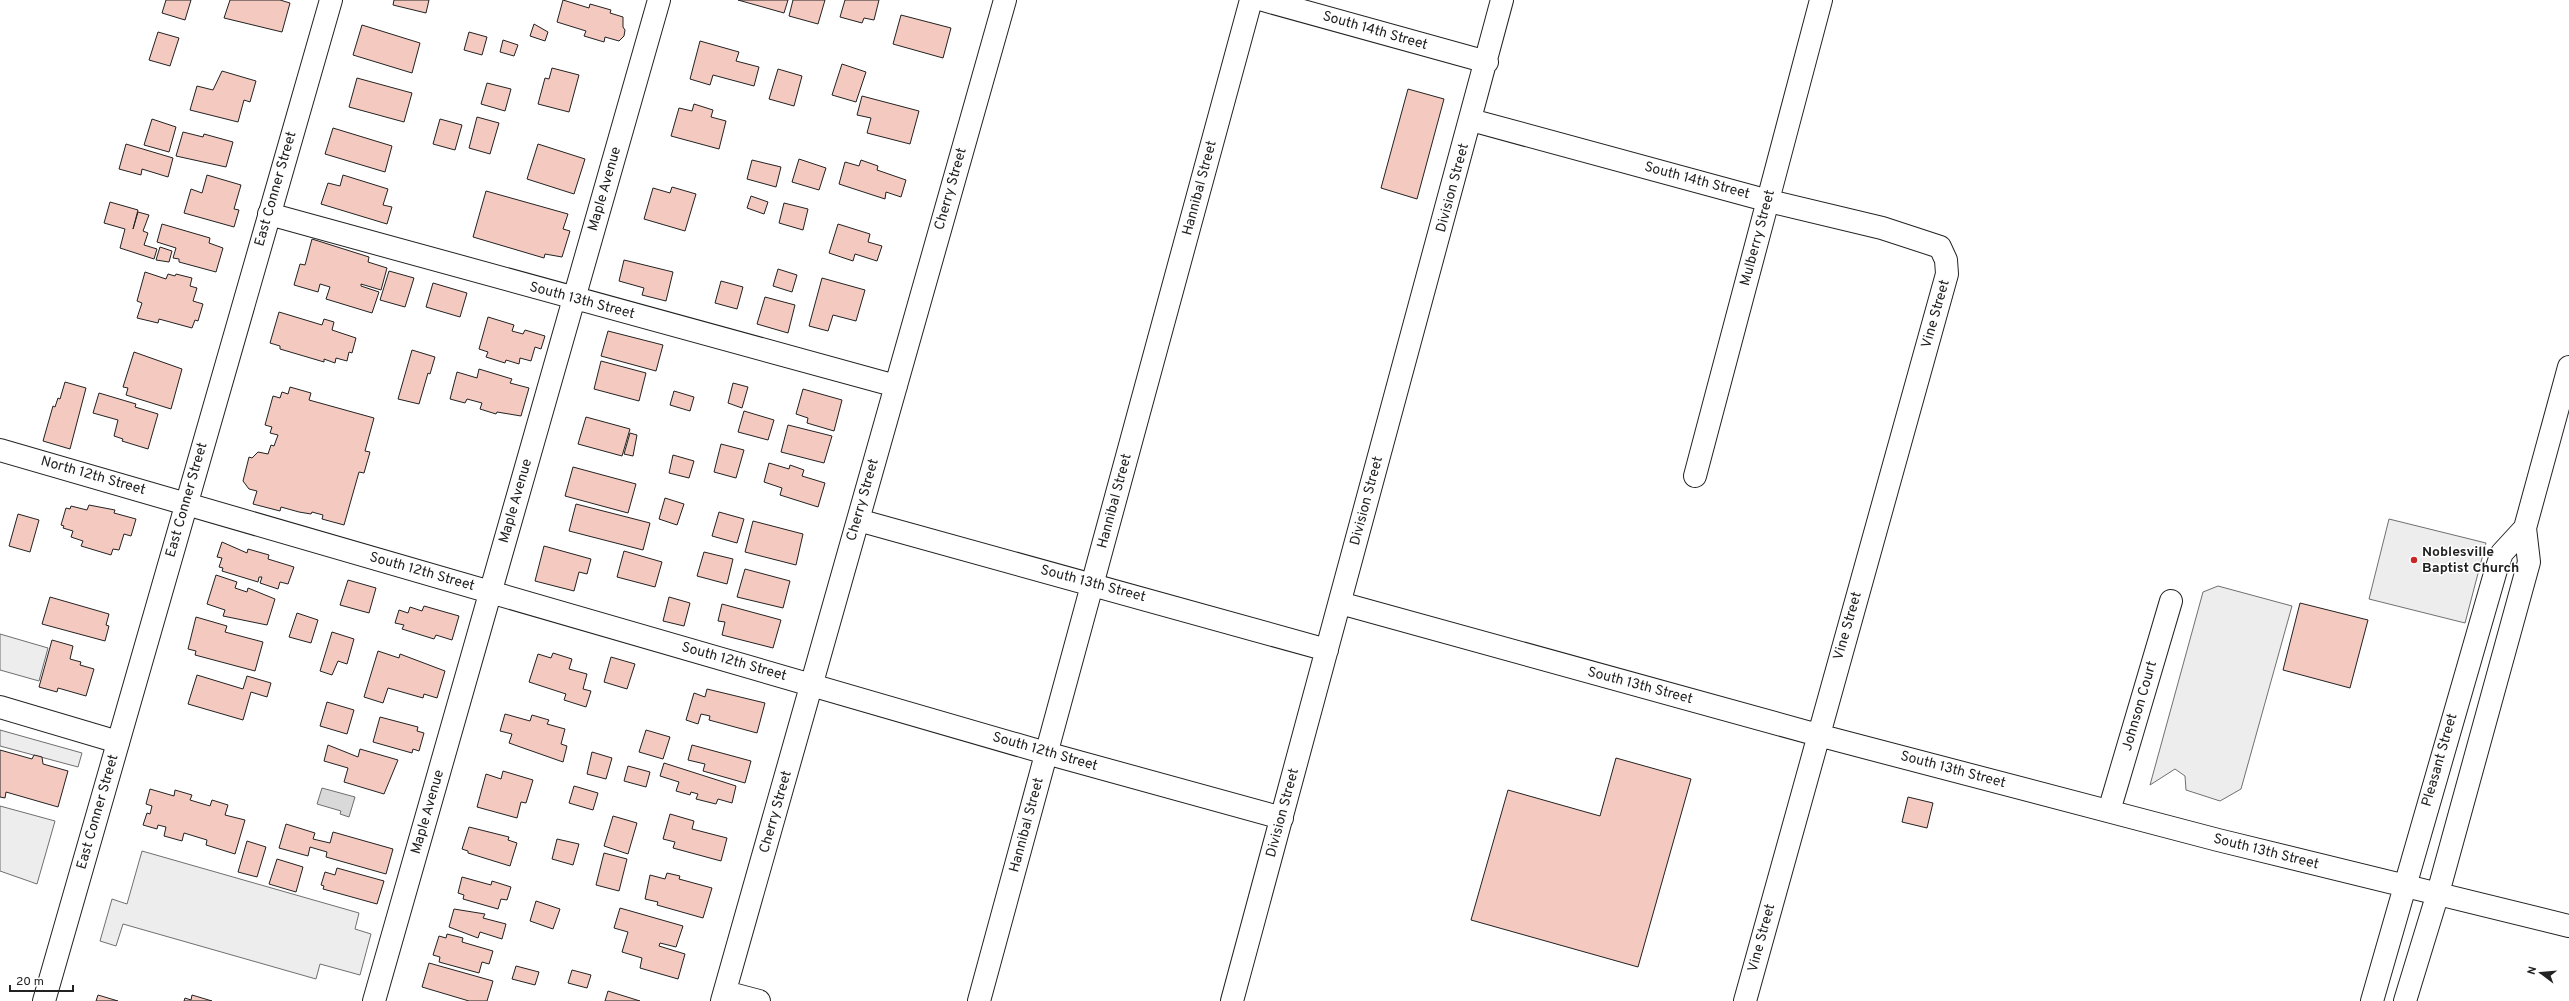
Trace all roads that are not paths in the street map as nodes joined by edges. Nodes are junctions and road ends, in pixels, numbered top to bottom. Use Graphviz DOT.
graph roads {
  1 [pos="331,0"];
  2 [pos="659,0"];
  3 [pos="1004,0"];
  4 [pos="1251,0"];
  5 [pos="1263,0"];
  6 [pos="1502,0"];
  7 [pos="1821,0"];
  8 [pos="1487,62"];
  9 [pos="1471,120"];
  10 [pos="1769,201"];
  11 [pos="269,214"];
  12 [pos="1943,251"];
  13 [pos="574,299"];
  14 [pos="2569,367"];
  15 [pos="896,386"];
  16 [pos="0,450"];
  17 [pos="1695,476"];
  18 [pos="186,503"];
  19 [pos="858,520"];
  20 [pos="2525,528"];
  21 [pos="1092,584"];
  22 [pos="490,592"];
  23 [pos="2171,601"];
  24 [pos="1340,603"];
  25 [pos="1327,650"];
  26 [pos="812,685"];
  27 [pos="0,707"];
  28 [pos="1818,735"];
  29 [pos="118,742"];
  30 [pos="1046,752"];
  31 [pos="2109,811"];
  32 [pos="1282,818"];
  33 [pos="2404,885"];
  34 [pos="2438,893"];
  35 [pos="2569,926"];
  36 [pos="724,996"];
  37 [pos="44,1001"];
  38 [pos="374,1001"];
  39 [pos="759,1001"];
  40 [pos="979,1001"];
  41 [pos="1232,1001"];
  42 [pos="1746,1001"];
  43 [pos="2372,1001"];
  44 [pos="2405,1001"];
  1 -- 11 [label="street, East Conner Street"];
  2 -- 13 [label="street, Maple Avenue"];
  3 -- 15 [label="street, Cherry Street"];
  4 -- 21 [label="street, Hannibal Street"];
  5 -- 8 [label="street, South 14th Street"];
  6 -- 8 [label="street, Division Street"];
  7 -- 10 [label="street, Mulberry Street"];
  8 -- 9 [label="street, Division Street"];
  9 -- 10 [label="street, South 14th Street"];
  9 -- 24 [label="street, Division Street"];
  10 -- 12 [label="street, South 14th Street"];
  10 -- 17 [label="street, Mulberry Street"];
  11 -- 13 [label="street, South 13th Street"];
  11 -- 18 [label="street, East Conner Street"];
  12 -- 28 [label="street, Vine Street"];
  13 -- 15 [label="street, South 13th Street"];
  13 -- 22 [label="street, Maple Avenue"];
  14 -- 20 [label="street, Pleasant Street"];
  15 -- 19 [label="street, Cherry Street"];
  16 -- 18 [label="street, North 12th Street"];
  18 -- 22 [label="street, South 12th Street"];
  18 -- 29 [label="street, East Conner Street"];
  19 -- 21 [label="street, South 13th Street"];
  19 -- 26 [label="street, Cherry Street"];
  20 -- 33 [label="street, Pleasant Street"];
  20 -- 34 [label="street, Pleasant Street"];
  21 -- 25 [label="street, South 13th Street"];
  21 -- 30 [label="street, Hannibal Street"];
  22 -- 26 [label="street, South 12th Street"];
  22 -- 38 [label="street, Maple Avenue"];
  23 -- 31 [label="street, Johnson Court"];
  24 -- 25 [label="street, Division Street"];
  24 -- 28 [label="street, South 13th Street"];
  25 -- 32 [label="street, Division Street"];
  26 -- 30 [label="street, South 12th Street"];
  26 -- 36 [label="street, Cherry Street"];
  27 -- 29 [label="street"];
  28 -- 31 [label="street, South 13th Street"];
  28 -- 42 [label="street, Vine Street"];
  29 -- 37 [label="street, East Conner Street"];
  30 -- 32 [label="street, South 12th Street"];
  30 -- 40 [label="street, Hannibal Street"];
  31 -- 33 [label="street, South 13th Street"];
  32 -- 41 [label="street, Division Street"];
  33 -- 34 [label="street, South 13th Street"];
  33 -- 43 [label="street, Pleasant Street"];
  34 -- 35 [label="street, South 13th Street"];
  34 -- 44 [label="street, Pleasant Street"];
  36 -- 39 [label="street"];
}
